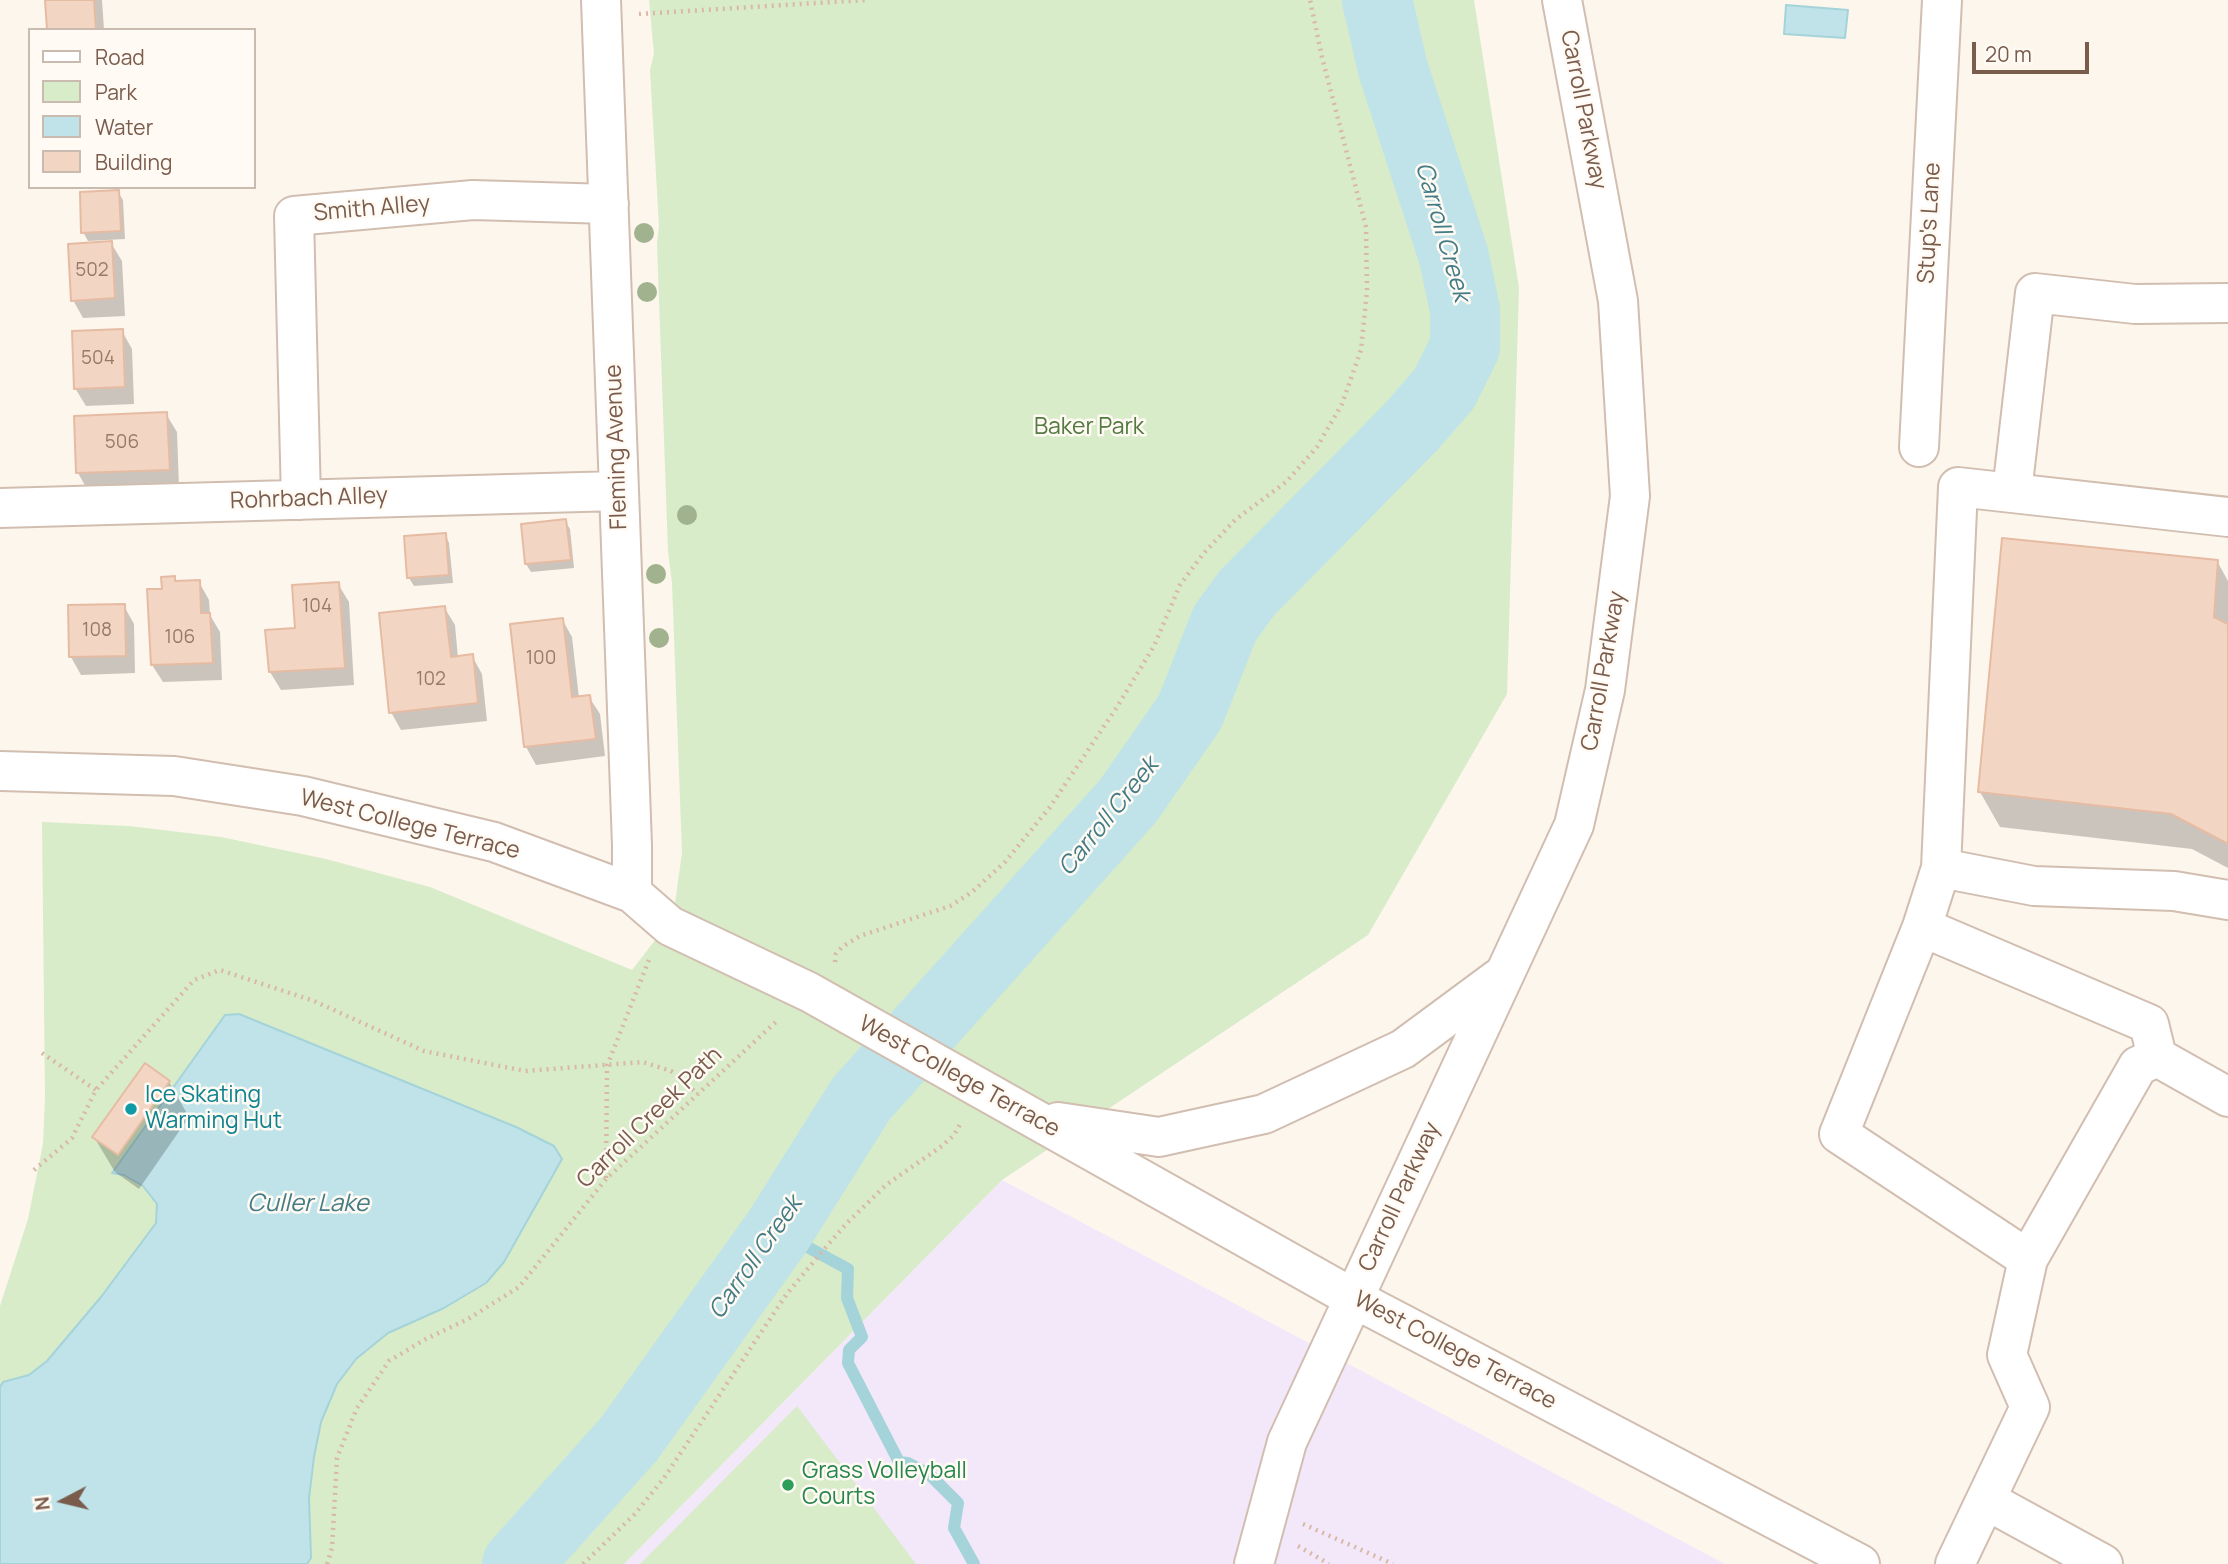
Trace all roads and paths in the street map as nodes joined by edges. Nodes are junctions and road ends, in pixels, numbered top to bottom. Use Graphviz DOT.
graph roads {
  1 [pos="865,0"];
  2 [pos="1310,0"];
  3 [pos="1562,0"];
  4 [pos="1942,0"];
  5 [pos="602,8"];
  6 [pos="608,204"];
  7 [pos="2228,303"];
  8 [pos="1919,447"];
  9 [pos="618,491"];
  10 [pos="2011,492"];
  11 [pos="301,500"];
  12 [pos="0,508"];
  13 [pos="2228,517"];
  14 [pos="0,771"];
  15 [pos="1941,868"];
  16 [pos="632,893"];
  17 [pos="2228,901"];
  18 [pos="1922,927"];
  19 [pos="651,954"];
  20 [pos="1504,975"];
  21 [pos="809,992"];
  22 [pos="42,1053"];
  23 [pos="2157,1057"];
  24 [pos="607,1066"];
  25 [pos="971,1083"];
  26 [pos="96,1090"];
  27 [pos="698,1094"];
  28 [pos="2228,1097"];
  29 [pos="1035,1119"];
  30 [pos="34,1170"];
  31 [pos="606,1179"];
  32 [pos="2028,1259"];
  33 [pos="1353,1298"];
  34 [pos="1986,1500"];
  35 [pos="1303,1524"];
  36 [pos="1297,1546"];
  37 [pos="327,1564"];
  38 [pos="583,1564"];
  39 [pos="1254,1564"];
  40 [pos="1329,1564"];
  41 [pos="1394,1564"];
  42 [pos="1860,1564"];
  43 [pos="1955,1564"];
  44 [pos="2103,1564"];
  1 -- 5 [label="path"];
  2 -- 21 [label="path, Carroll Creek Path"];
  3 -- 20 [label="street, Carroll Parkway"];
  4 -- 8 [label="street, Stup's Lane"];
  5 -- 6 [label="street, Fleming Avenue"];
  6 -- 9 [label="street, Fleming Avenue"];
  6 -- 11 [label="street, Smith Alley"];
  7 -- 10 [label="street"];
  9 -- 11 [label="street, Rohrbach Alley"];
  9 -- 16 [label="street, Fleming Avenue"];
  10 -- 13 [label="street"];
  10 -- 15 [label="street"];
  11 -- 12 [label="street, Rohrbach Alley"];
  14 -- 16 [label="street, West College Terrace"];
  15 -- 17 [label="street"];
  15 -- 18 [label="street"];
  16 -- 21 [label="street, West College Terrace"];
  18 -- 23 [label="street"];
  18 -- 32 [label="street"];
  19 -- 24 [label="path"];
  20 -- 29 [label="street"];
  20 -- 33 [label="street, Carroll Parkway"];
  21 -- 25 [label="street, West College Terrace"];
  21 -- 27 [label="path, Carroll Creek Path"];
  22 -- 26 [label="path"];
  23 -- 28 [label="street"];
  23 -- 32 [label="street"];
  24 -- 26 [label="path"];
  24 -- 27 [label="path"];
  24 -- 31 [label="path"];
  25 -- 29 [label="street, West College Terrace"];
  25 -- 38 [label="path"];
  26 -- 30 [label="path"];
  27 -- 31 [label="path, Carroll Creek Path"];
  29 -- 33 [label="street, West College Terrace"];
  31 -- 37 [label="path, Carroll Creek Path"];
  32 -- 34 [label="street"];
  33 -- 39 [label="street, Carroll Parkway"];
  33 -- 42 [label="street, West College Terrace"];
  34 -- 43 [label="street"];
  34 -- 44 [label="street"];
  35 -- 41 [label="path"];
  36 -- 40 [label="path"];
}
